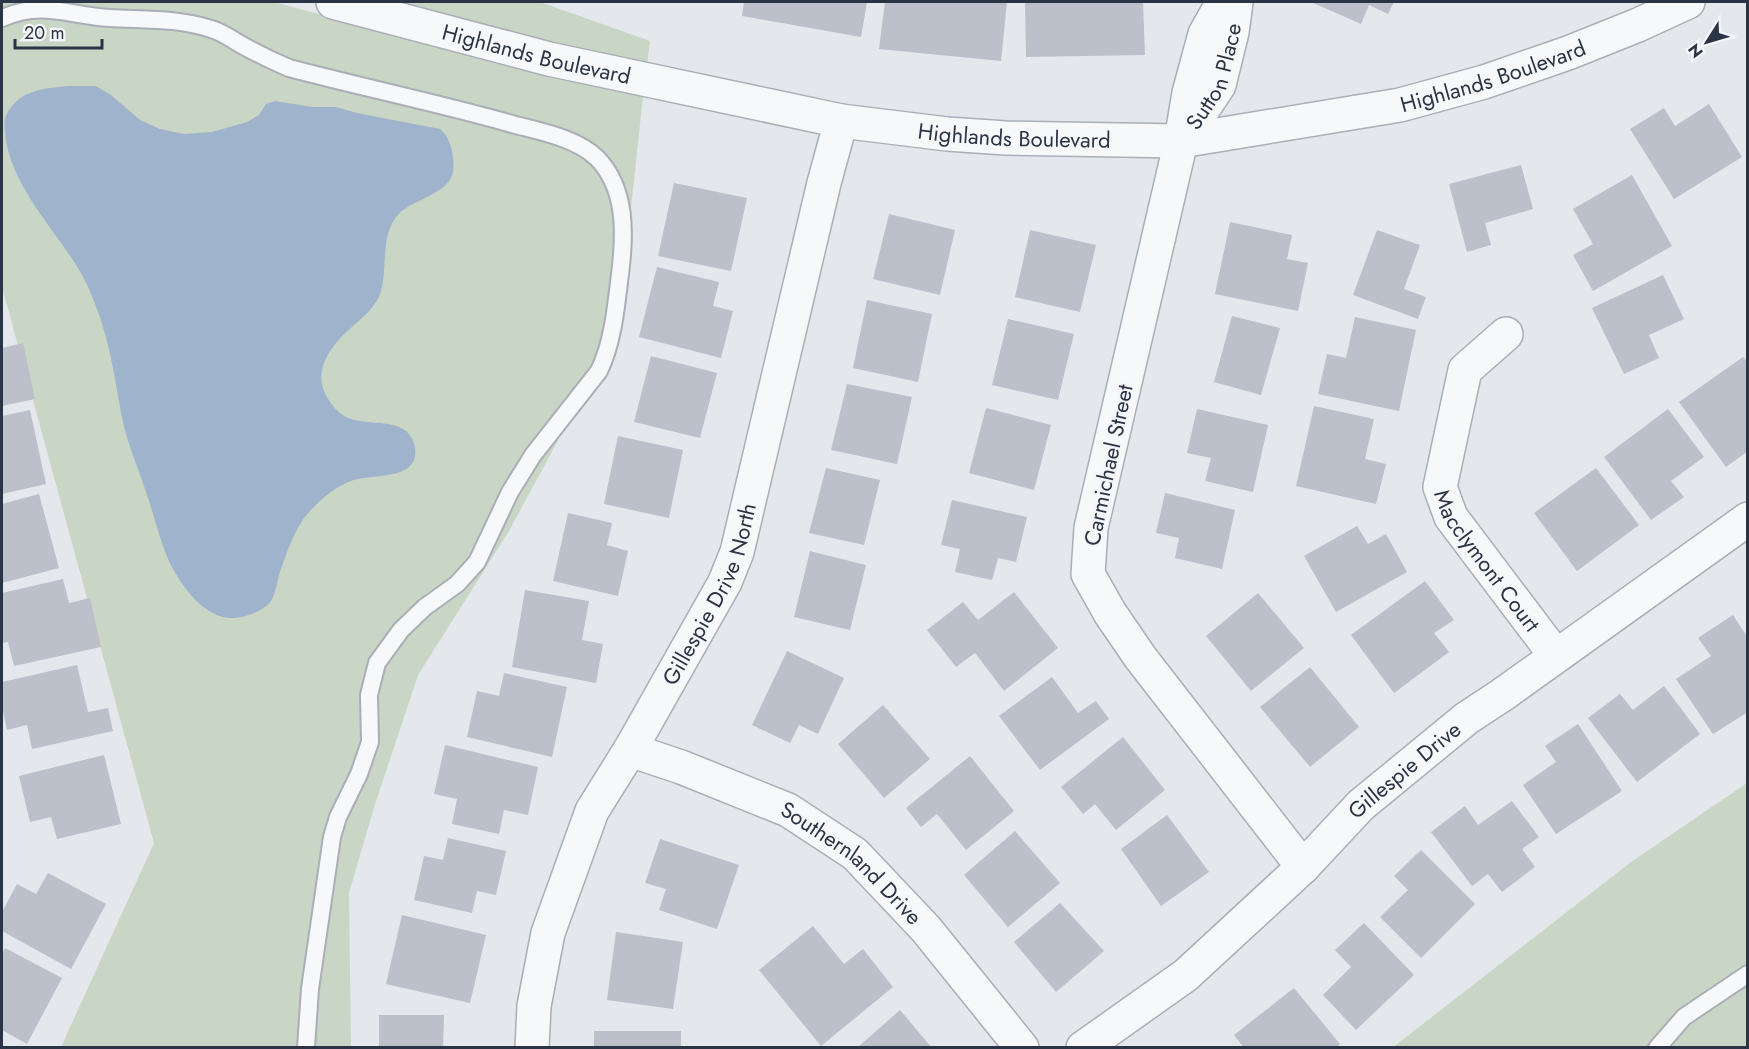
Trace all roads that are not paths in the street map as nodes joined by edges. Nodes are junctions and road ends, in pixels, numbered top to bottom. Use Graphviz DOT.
graph roads {
  1 [pos="338,2"];
  2 [pos="1223,2"];
  3 [pos="1236,2"];
  4 [pos="1688,2"];
  5 [pos="2,18"];
  6 [pos="841,121"];
  7 [pos="1181,141"];
  8 [pos="1506,334"];
  9 [pos="1748,519"];
  10 [pos="1556,656"];
  11 [pos="630,750"];
  12 [pos="1303,867"];
  13 [pos="1748,974"];
  14 [pos="306,1047"];
  15 [pos="532,1047"];
  16 [pos="1022,1047"];
  17 [pos="1083,1047"];
  18 [pos="1657,1047"];
  1 -- 6 [label="street, Highlands Boulevard"];
  2 -- 7 [label="street, Sutton Place"];
  3 -- 7 [label="street, Sutton Place"];
  4 -- 7 [label="street, Highlands Boulevard"];
  5 -- 14 [label="lane"];
  6 -- 7 [label="street, Highlands Boulevard"];
  6 -- 11 [label="street, Gillespie Drive North"];
  7 -- 12 [label="street, Carmichael Street"];
  8 -- 10 [label="street, Macclymont Court"];
  9 -- 10 [label="street, Gillespie Drive"];
  10 -- 12 [label="street, Gillespie Drive"];
  11 -- 15 [label="street, Gillespie Drive North"];
  11 -- 16 [label="street, Southernland Drive"];
  12 -- 17 [label="street, Gillespie Drive"];
  13 -- 18 [label="lane"];
}
